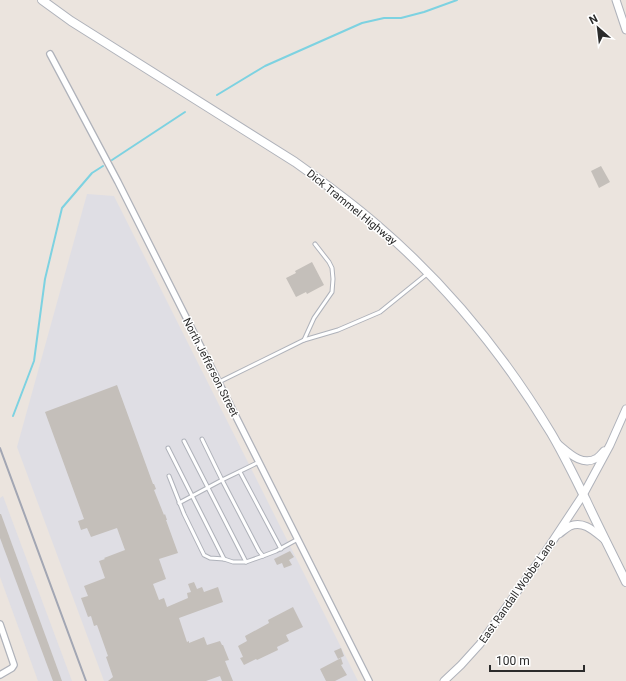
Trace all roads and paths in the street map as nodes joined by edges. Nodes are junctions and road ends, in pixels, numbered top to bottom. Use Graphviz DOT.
graph roads {
  1 [pos="42,0"];
  2 [pos="616,0"];
  3 [pos="626,30"];
  4 [pos="50,54"];
  5 [pos="315,244"];
  6 [pos="428,273"];
  7 [pos="304,340"];
  8 [pos="219,382"];
  9 [pos="625,413"];
  10 [pos="202,439"];
  11 [pos="184,441"];
  12 [pos="556,443"];
  13 [pos="610,445"];
  14 [pos="168,448"];
  15 [pos="259,462"];
  16 [pos="240,472"];
  17 [pos="169,476"];
  18 [pos="222,480"];
  19 [pos="208,488"];
  20 [pos="583,495"];
  21 [pos="192,496"];
  22 [pos="179,503"];
  23 [pos="555,536"];
  24 [pos="298,539"];
  25 [pos="606,542"];
  26 [pos="281,549"];
  27 [pos="263,556"];
  28 [pos="224,559"];
  29 [pos="246,562"];
  30 [pos="626,582"];
  31 [pos="0,624"];
  32 [pos="0,675"];
  33 [pos="369,681"];
  34 [pos="444,681"];
  1 -- 6 [label="main road, Dick Trammel Highway"];
  2 -- 3 [label="street"];
  4 -- 8 [label="street, North Jefferson Street"];
  5 -- 7 [label="lane"];
  6 -- 7 [label="lane"];
  6 -- 12 [label="main road, Dick Trammel Highway"];
  7 -- 8 [label="lane"];
  8 -- 15 [label="street, North Jefferson Street"];
  9 -- 13 [label="street, East Randall Wobbe Lane"];
  10 -- 18 [label="lane"];
  11 -- 19 [label="lane"];
  12 -- 13 [label="street"];
  12 -- 20 [label="main road, Dick Trammel Highway"];
  13 -- 20 [label="street, East Randall Wobbe Lane"];
  14 -- 21 [label="lane"];
  15 -- 16 [label="lane"];
  15 -- 24 [label="street, North Jefferson Street"];
  16 -- 18 [label="lane"];
  16 -- 26 [label="lane"];
  17 -- 22 [label="lane"];
  18 -- 19 [label="lane"];
  18 -- 27 [label="lane"];
  19 -- 21 [label="lane"];
  19 -- 29 [label="lane"];
  20 -- 23 [label="street, East Randall Wobbe Lane"];
  20 -- 25 [label="main road, Dick Trammel Highway"];
  21 -- 22 [label="lane"];
  21 -- 28 [label="lane"];
  22 -- 28 [label="lane"];
  23 -- 25 [label="street"];
  23 -- 34 [label="street, East Randall Wobbe Lane"];
  24 -- 26 [label="lane"];
  24 -- 33 [label="street, North Jefferson Street"];
  25 -- 30 [label="main road, Dick Trammel Highway"];
  26 -- 27 [label="lane"];
  27 -- 29 [label="lane"];
  28 -- 29 [label="lane"];
  31 -- 32 [label="street"];
}
